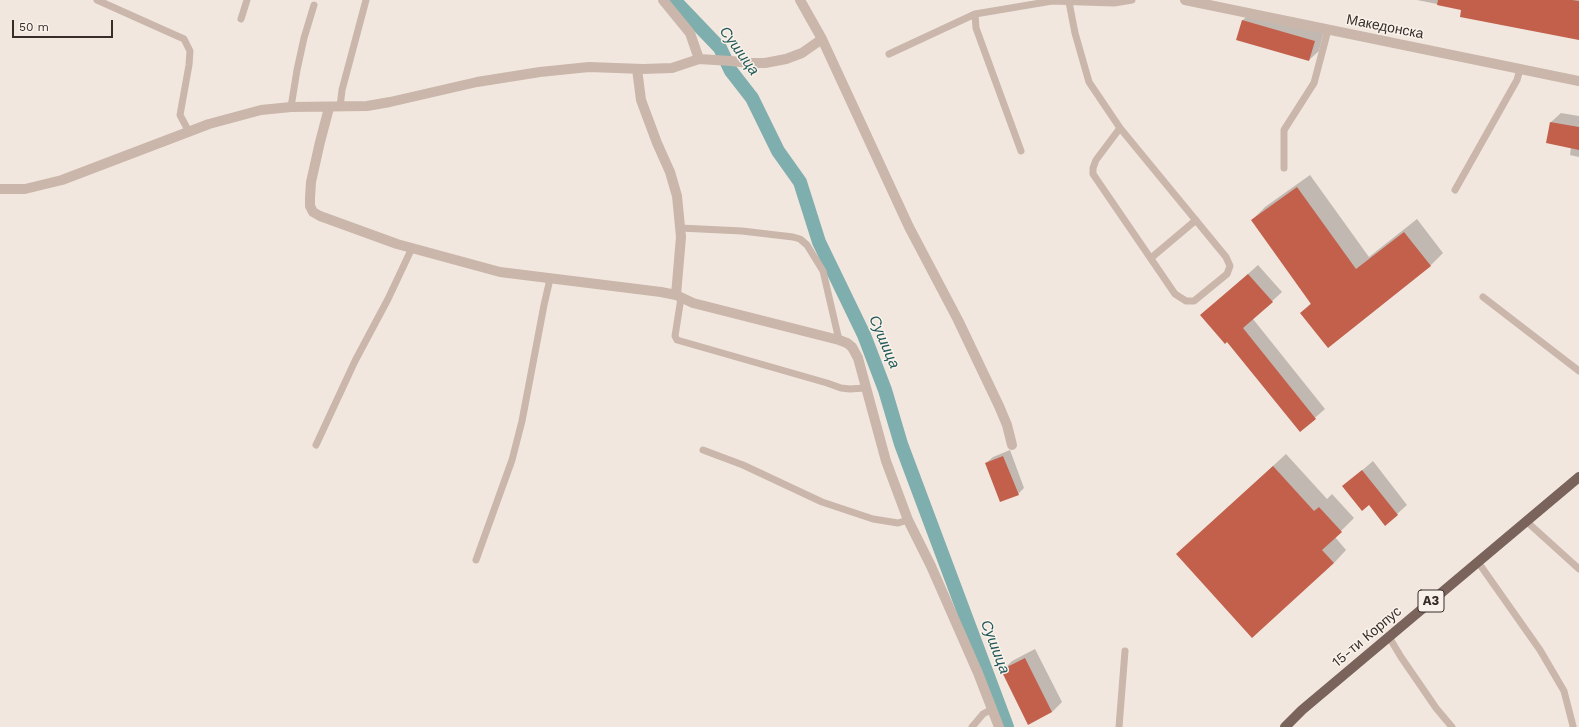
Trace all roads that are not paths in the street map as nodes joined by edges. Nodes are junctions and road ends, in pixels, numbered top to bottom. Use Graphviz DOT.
graph roads {
  1 [pos="97,0"];
  2 [pos="247,0"];
  3 [pos="366,0"];
  4 [pos="663,0"];
  5 [pos="800,0"];
  6 [pos="1132,0"];
  7 [pos="1185,0"];
  8 [pos="1069,2"];
  9 [pos="1227,4"];
  10 [pos="314,5"];
  11 [pos="975,14"];
  12 [pos="241,19"];
  13 [pos="1328,30"];
  14 [pos="822,39"];
  15 [pos="889,54"];
  16 [pos="699,59"];
  17 [pos="637,69"];
  18 [pos="1520,69"];
  19 [pos="1579,81"];
  20 [pos="291,107"];
  21 [pos="340,107"];
  22 [pos="329,108"];
  23 [pos="1120,128"];
  24 [pos="189,132"];
  25 [pos="1021,151"];
  26 [pos="1284,168"];
  27 [pos="0,189"];
  28 [pos="1455,190"];
  29 [pos="1196,220"];
  30 [pos="680,228"];
  31 [pos="412,248"];
  32 [pos="1151,258"];
  33 [pos="550,279"];
  34 [pos="678,296"];
  35 [pos="1483,297"];
  36 [pos="839,340"];
  37 [pos="1579,371"];
  38 [pos="865,388"];
  39 [pos="316,445"];
  40 [pos="1012,445"];
  41 [pos="703,450"];
  42 [pos="1579,477"];
  43 [pos="908,520"];
  44 [pos="1526,521"];
  45 [pos="476,560"];
  46 [pos="1478,562"];
  47 [pos="1579,569"];
  48 [pos="1389,637"];
  49 [pos="1125,651"];
  50 [pos="992,709"];
  51 [pos="1573,726"];
  52 [pos="972,727"];
  53 [pos="999,727"];
  54 [pos="1119,727"];
  55 [pos="1285,727"];
  56 [pos="1452,727"];
  1 -- 24 [label="lane"];
  2 -- 12 [label="lane"];
  3 -- 21 [label="lane"];
  4 -- 16 [label="street"];
  5 -- 14 [label="street"];
  6 -- 8 [label="lane"];
  7 -- 9 [label="street, Македонска"];
  8 -- 11 [label="lane"];
  8 -- 23 [label="lane"];
  9 -- 13 [label="street, Македонска"];
  10 -- 20 [label="lane"];
  11 -- 15 [label="lane"];
  11 -- 25 [label="lane"];
  13 -- 18 [label="street, Македонска"];
  13 -- 26 [label="lane"];
  14 -- 16 [label="street"];
  14 -- 40 [label="street"];
  16 -- 17 [label="street"];
  17 -- 21 [label="street"];
  17 -- 30 [label="street"];
  18 -- 19 [label="street, Македонска"];
  18 -- 28 [label="lane"];
  20 -- 22 [label="street"];
  20 -- 24 [label="street"];
  21 -- 22 [label="street"];
  22 -- 31 [label="street"];
  23 -- 29 [label="lane"];
  23 -- 32 [label="lane"];
  24 -- 27 [label="street"];
  29 -- 32 [label="lane"];
  29 -- 32 [label="lane"];
  30 -- 34 [label="street"];
  30 -- 36 [label="lane"];
  31 -- 33 [label="street"];
  31 -- 39 [label="lane"];
  33 -- 34 [label="street"];
  33 -- 45 [label="lane"];
  34 -- 36 [label="street"];
  34 -- 38 [label="lane"];
  35 -- 37 [label="lane"];
  36 -- 38 [label="street"];
  38 -- 43 [label="street"];
  41 -- 43 [label="lane"];
  42 -- 44 [label="main road, 15-ти Корпус / A3"];
  43 -- 50 [label="street"];
  44 -- 46 [label="main road, 15-ти Корпус / A3"];
  44 -- 47 [label="lane"];
  46 -- 48 [label="main road, 15-ти Корпус / A3"];
  46 -- 51 [label="lane"];
  48 -- 55 [label="main road, 15-ти Корпус / A3"];
  48 -- 56 [label="lane"];
  49 -- 54 [label="lane"];
  50 -- 52 [label="lane"];
  50 -- 53 [label="street"];
}
